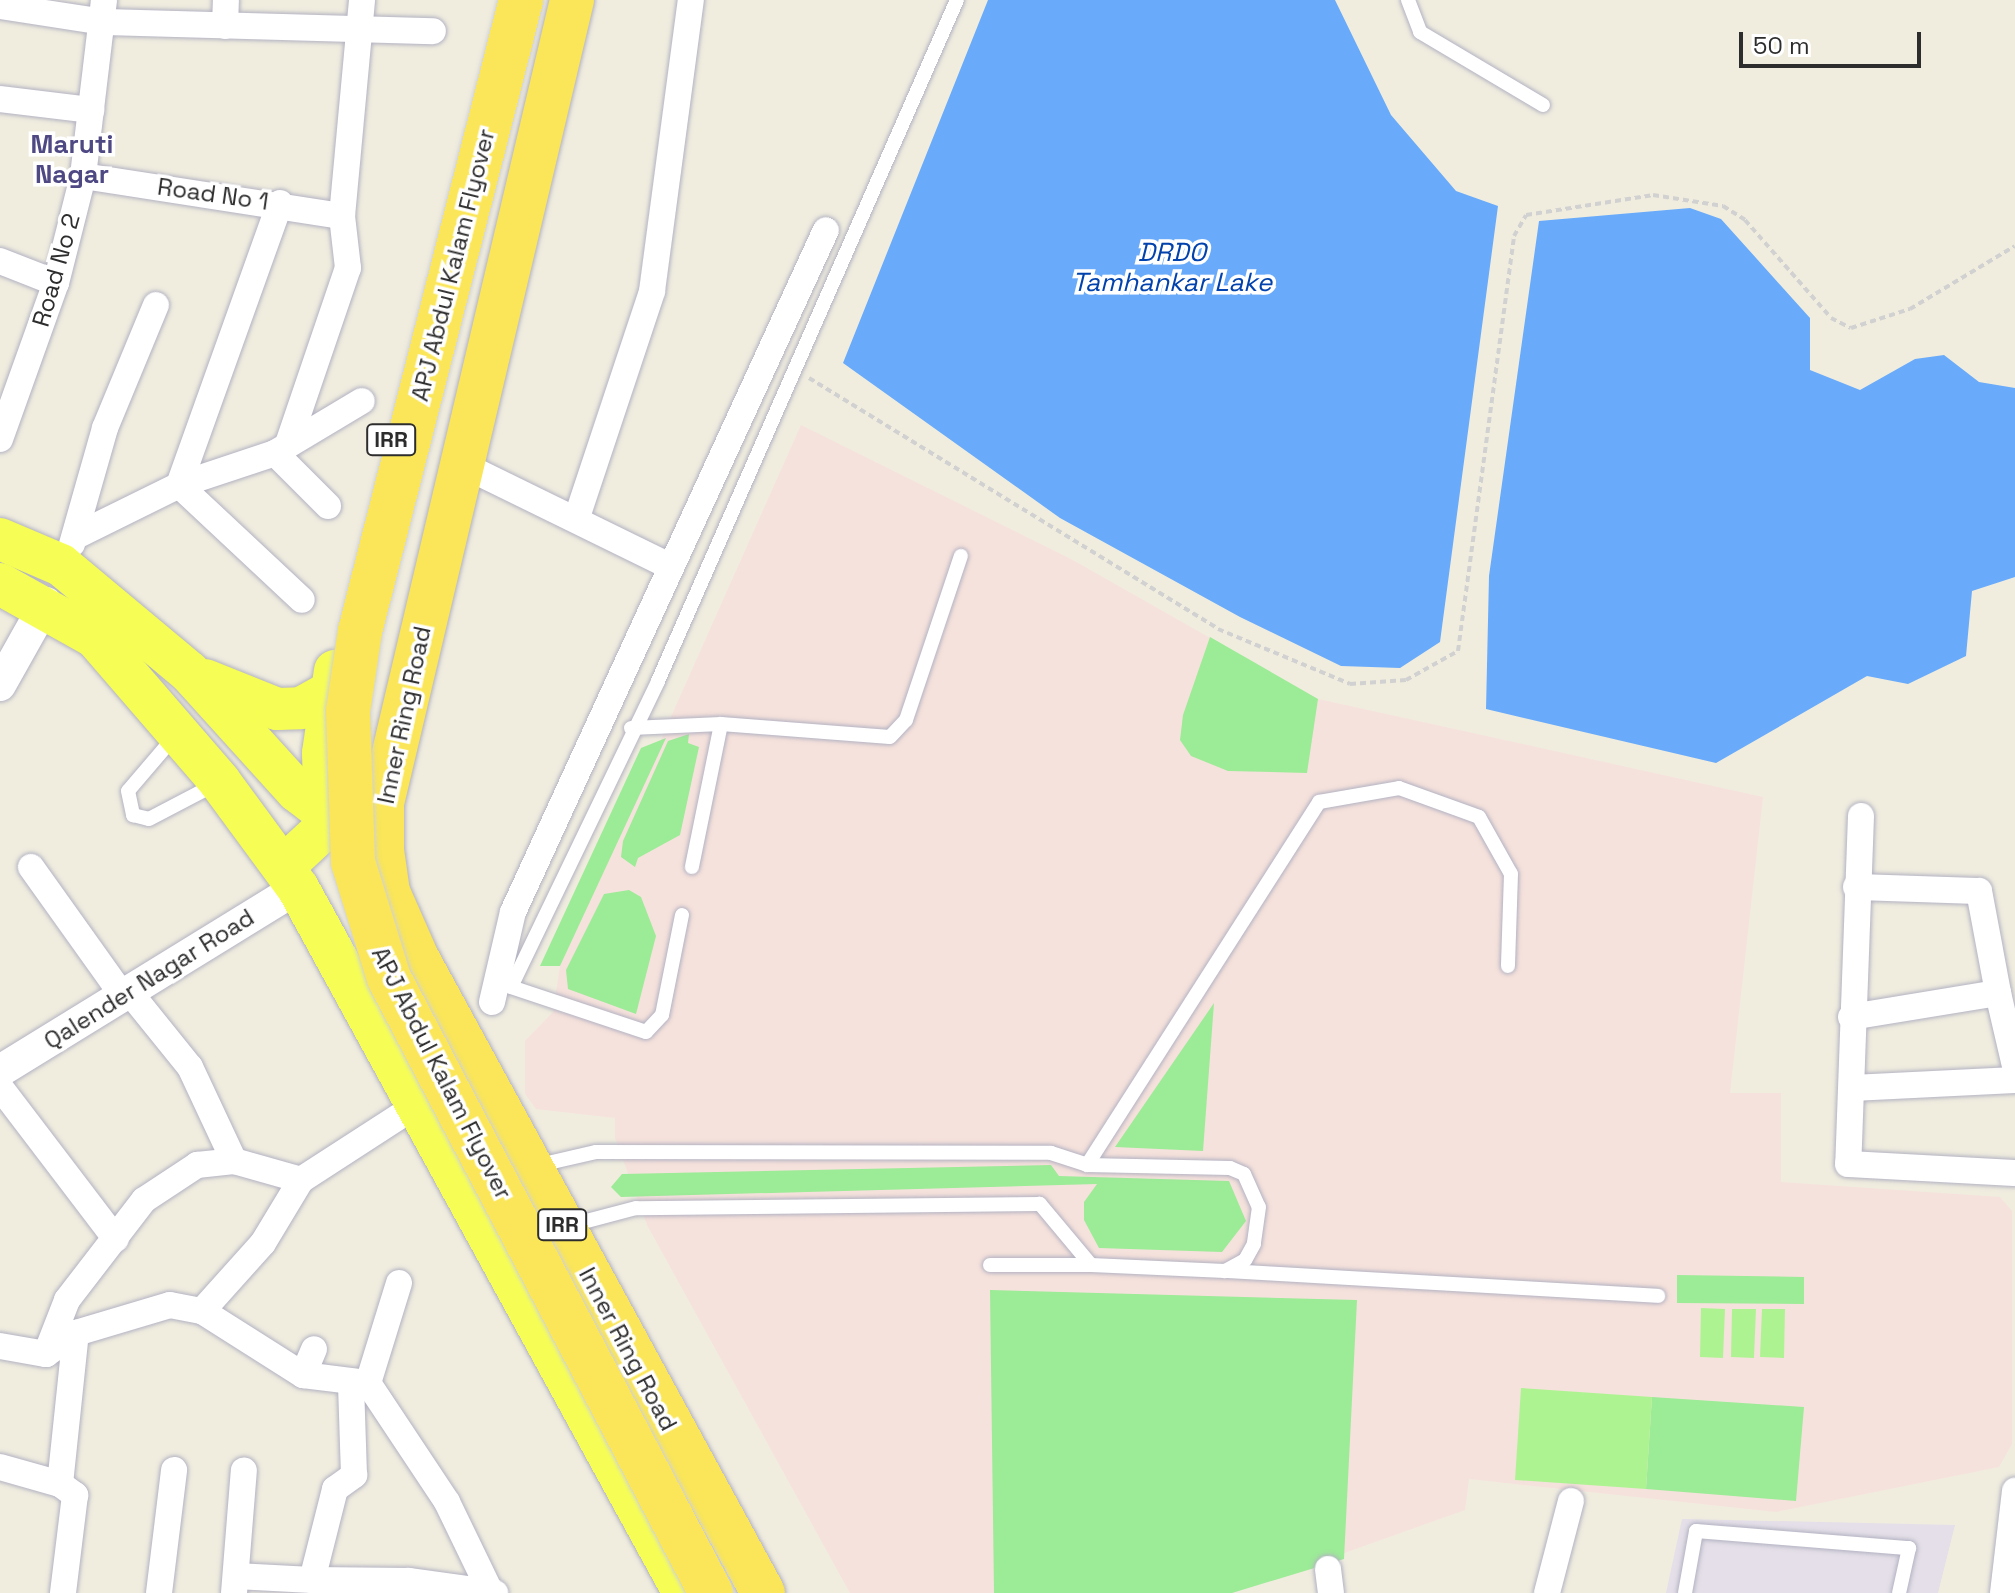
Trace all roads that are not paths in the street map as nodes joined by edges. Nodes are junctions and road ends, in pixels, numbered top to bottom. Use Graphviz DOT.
graph roads {
  1 [pos="362,0"];
  2 [pos="691,0"];
  3 [pos="957,0"];
  4 [pos="1408,0"];
  5 [pos="507,1"];
  6 [pos="0,6"];
  7 [pos="570,8"];
  8 [pos="104,11"];
  9 [pos="226,13"];
  10 [pos="359,30"];
  11 [pos="433,31"];
  12 [pos="0,99"];
  13 [pos="1543,105"];
  14 [pos="91,110"];
  15 [pos="83,176"];
  16 [pos="280,203"];
  17 [pos="342,216"];
  18 [pos="826,230"];
  19 [pos="0,261"];
  20 [pos="56,283"];
  21 [pos="156,305"];
  22 [pos="6,400"];
  23 [pos="362,401"];
  24 [pos="0,439"];
  25 [pos="282,447"];
  26 [pos="459,463"];
  27 [pos="179,485"];
  28 [pos="328,506"];
  29 [pos="577,517"];
  30 [pos="0,539"];
  31 [pos="961,556"];
  32 [pos="671,567"];
  33 [pos="61,568"];
  34 [pos="0,584"];
  35 [pos="302,600"];
  36 [pos="189,672"];
  37 [pos="0,685"];
  38 [pos="332,691"];
  39 [pos="721,724"];
  40 [pos="631,728"];
  41 [pos="178,733"];
  42 [pos="220,782"];
  43 [pos="325,815"];
  44 [pos="1861,816"];
  45 [pos="382,850"];
  46 [pos="31,867"];
  47 [pos="692,867"];
  48 [pos="291,877"];
  49 [pos="1856,887"];
  50 [pos="682,915"];
  51 [pos="1508,966"];
  52 [pos="124,991"];
  53 [pos="1998,993"];
  54 [pos="501,995"];
  55 [pos="1851,1017"];
  56 [pos="454,1025"];
  57 [pos="2015,1066"];
  58 [pos="0,1071"];
  59 [pos="2015,1080"];
  60 [pos="0,1087"];
  61 [pos="1852,1088"];
  62 [pos="414,1107"];
  63 [pos="234,1161"];
  64 [pos="1087,1165"];
  65 [pos="531,1167"];
  66 [pos="2015,1173"];
  67 [pos="301,1180"];
  68 [pos="564,1227"];
  69 [pos="116,1239"];
  70 [pos="990,1265"];
  71 [pos="1091,1265"];
  72 [pos="1225,1271"];
  73 [pos="399,1283"];
  74 [pos="1658,1296"];
  75 [pos="202,1311"];
  76 [pos="76,1333"];
  77 [pos="0,1346"];
  78 [pos="314,1349"];
  79 [pos="46,1354"];
  80 [pos="303,1375"];
  81 [pos="360,1384"];
  82 [pos="0,1467"];
  83 [pos="174,1470"];
  84 [pos="244,1470"];
  85 [pos="60,1484"];
  86 [pos="2015,1491"];
  87 [pos="1571,1501"];
  88 [pos="312,1580"];
  89 [pos="235,1585"];
  90 [pos="63,1593"];
  91 [pos="159,1593"];
  92 [pos="493,1593"];
  93 [pos="684,1593"];
  94 [pos="711,1593"];
  95 [pos="763,1593"];
  96 [pos="1547,1593"];
  97 [pos="1685,1593"];
  98 [pos="1899,1593"];
  99 [pos="2003,1593"];
  1 -- 10 [label="street"];
  2 -- 29 [label="street"];
  3 -- 40 [label="lane"];
  4 -- 13 [label="lane"];
  5 -- 7 [label="highway"];
  5 -- 38 [label="main road, IRR"];
  5 -- 94 [label="highway, APJ Abdul Kalam Flyover, bridge"];
  6 -- 8 [label="street"];
  7 -- 26 [label="highway, Inner Ring Road / IRR"];
  8 -- 9 [label="street"];
  8 -- 14 [label="street, Road No 2"];
  9 -- 10 [label="street"];
  10 -- 11 [label="street"];
  10 -- 17 [label="street"];
  12 -- 14 [label="street"];
  14 -- 15 [label="street, Road No 2"];
  15 -- 16 [label="street, Road No 1"];
  15 -- 20 [label="street, Road No 2"];
  16 -- 17 [label="street, Road No 1"];
  16 -- 27 [label="street"];
  17 -- 25 [label="street"];
  18 -- 32 [label="street"];
  19 -- 20 [label="street"];
  20 -- 22 [label="street, Road No 2"];
  21 -- 33 [label="street"];
  22 -- 24 [label="street, Road No 2"];
  23 -- 25 [label="street"];
  25 -- 27 [label="street"];
  25 -- 28 [label="street"];
  26 -- 29 [label="street"];
  26 -- 45 [label="highway, Inner Ring Road / IRR"];
  27 -- 33 [label="street"];
  27 -- 35 [label="street"];
  29 -- 32 [label="street"];
  30 -- 33 [label="main road"];
  31 -- 39 [label="lane"];
  32 -- 54 [label="street"];
  33 -- 34 [label="main road"];
  33 -- 36 [label="main road"];
  33 -- 37 [label="street"];
  33 -- 41 [label="main road"];
  36 -- 38 [label="main road"];
  36 -- 43 [label="main road"];
  38 -- 43 [label="main road, IRR"];
  39 -- 40 [label="lane"];
  39 -- 47 [label="lane"];
  40 -- 54 [label="lane"];
  41 -- 42 [label="main road"];
  41 -- 42 [label="lane"];
  42 -- 48 [label="main road"];
  43 -- 45 [label="main road"];
  43 -- 48 [label="main road"];
  44 -- 49 [label="street"];
  45 -- 56 [label="highway, Inner Ring Road / IRR"];
  46 -- 52 [label="street"];
  48 -- 52 [label="street, Qalender Nagar Road"];
  48 -- 62 [label="main road"];
  49 -- 53 [label="street"];
  49 -- 55 [label="street"];
  50 -- 54 [label="lane"];
  51 -- 64 [label="lane"];
  52 -- 58 [label="street, Qalender Nagar Road"];
  52 -- 63 [label="street"];
  53 -- 55 [label="street"];
  53 -- 57 [label="street"];
  54 -- 56 [label="street"];
  55 -- 61 [label="street"];
  56 -- 65 [label="highway, Inner Ring Road / IRR"];
  59 -- 61 [label="street"];
  60 -- 69 [label="street"];
  61 -- 66 [label="street"];
  62 -- 67 [label="street"];
  62 -- 93 [label="main road"];
  63 -- 67 [label="street"];
  63 -- 69 [label="street"];
  64 -- 65 [label="lane"];
  64 -- 72 [label="lane"];
  65 -- 68 [label="highway, Inner Ring Road / IRR"];
  67 -- 75 [label="street"];
  68 -- 71 [label="lane"];
  68 -- 95 [label="highway, Inner Ring Road / IRR"];
  69 -- 79 [label="street"];
  70 -- 71 [label="lane"];
  71 -- 72 [label="lane"];
  72 -- 74 [label="lane"];
  73 -- 81 [label="street"];
  75 -- 76 [label="street"];
  75 -- 80 [label="street"];
  76 -- 79 [label="street"];
  76 -- 85 [label="street"];
  77 -- 79 [label="street"];
  78 -- 80 [label="street"];
  80 -- 81 [label="street"];
  81 -- 88 [label="street"];
  81 -- 92 [label="street"];
  82 -- 85 [label="street"];
  83 -- 91 [label="street"];
  84 -- 89 [label="street"];
  85 -- 90 [label="street"];
  86 -- 99 [label="street"];
  87 -- 96 [label="street"];
  88 -- 89 [label="street"];
  88 -- 92 [label="street"];
  97 -- 98 [label="lane"];
}
